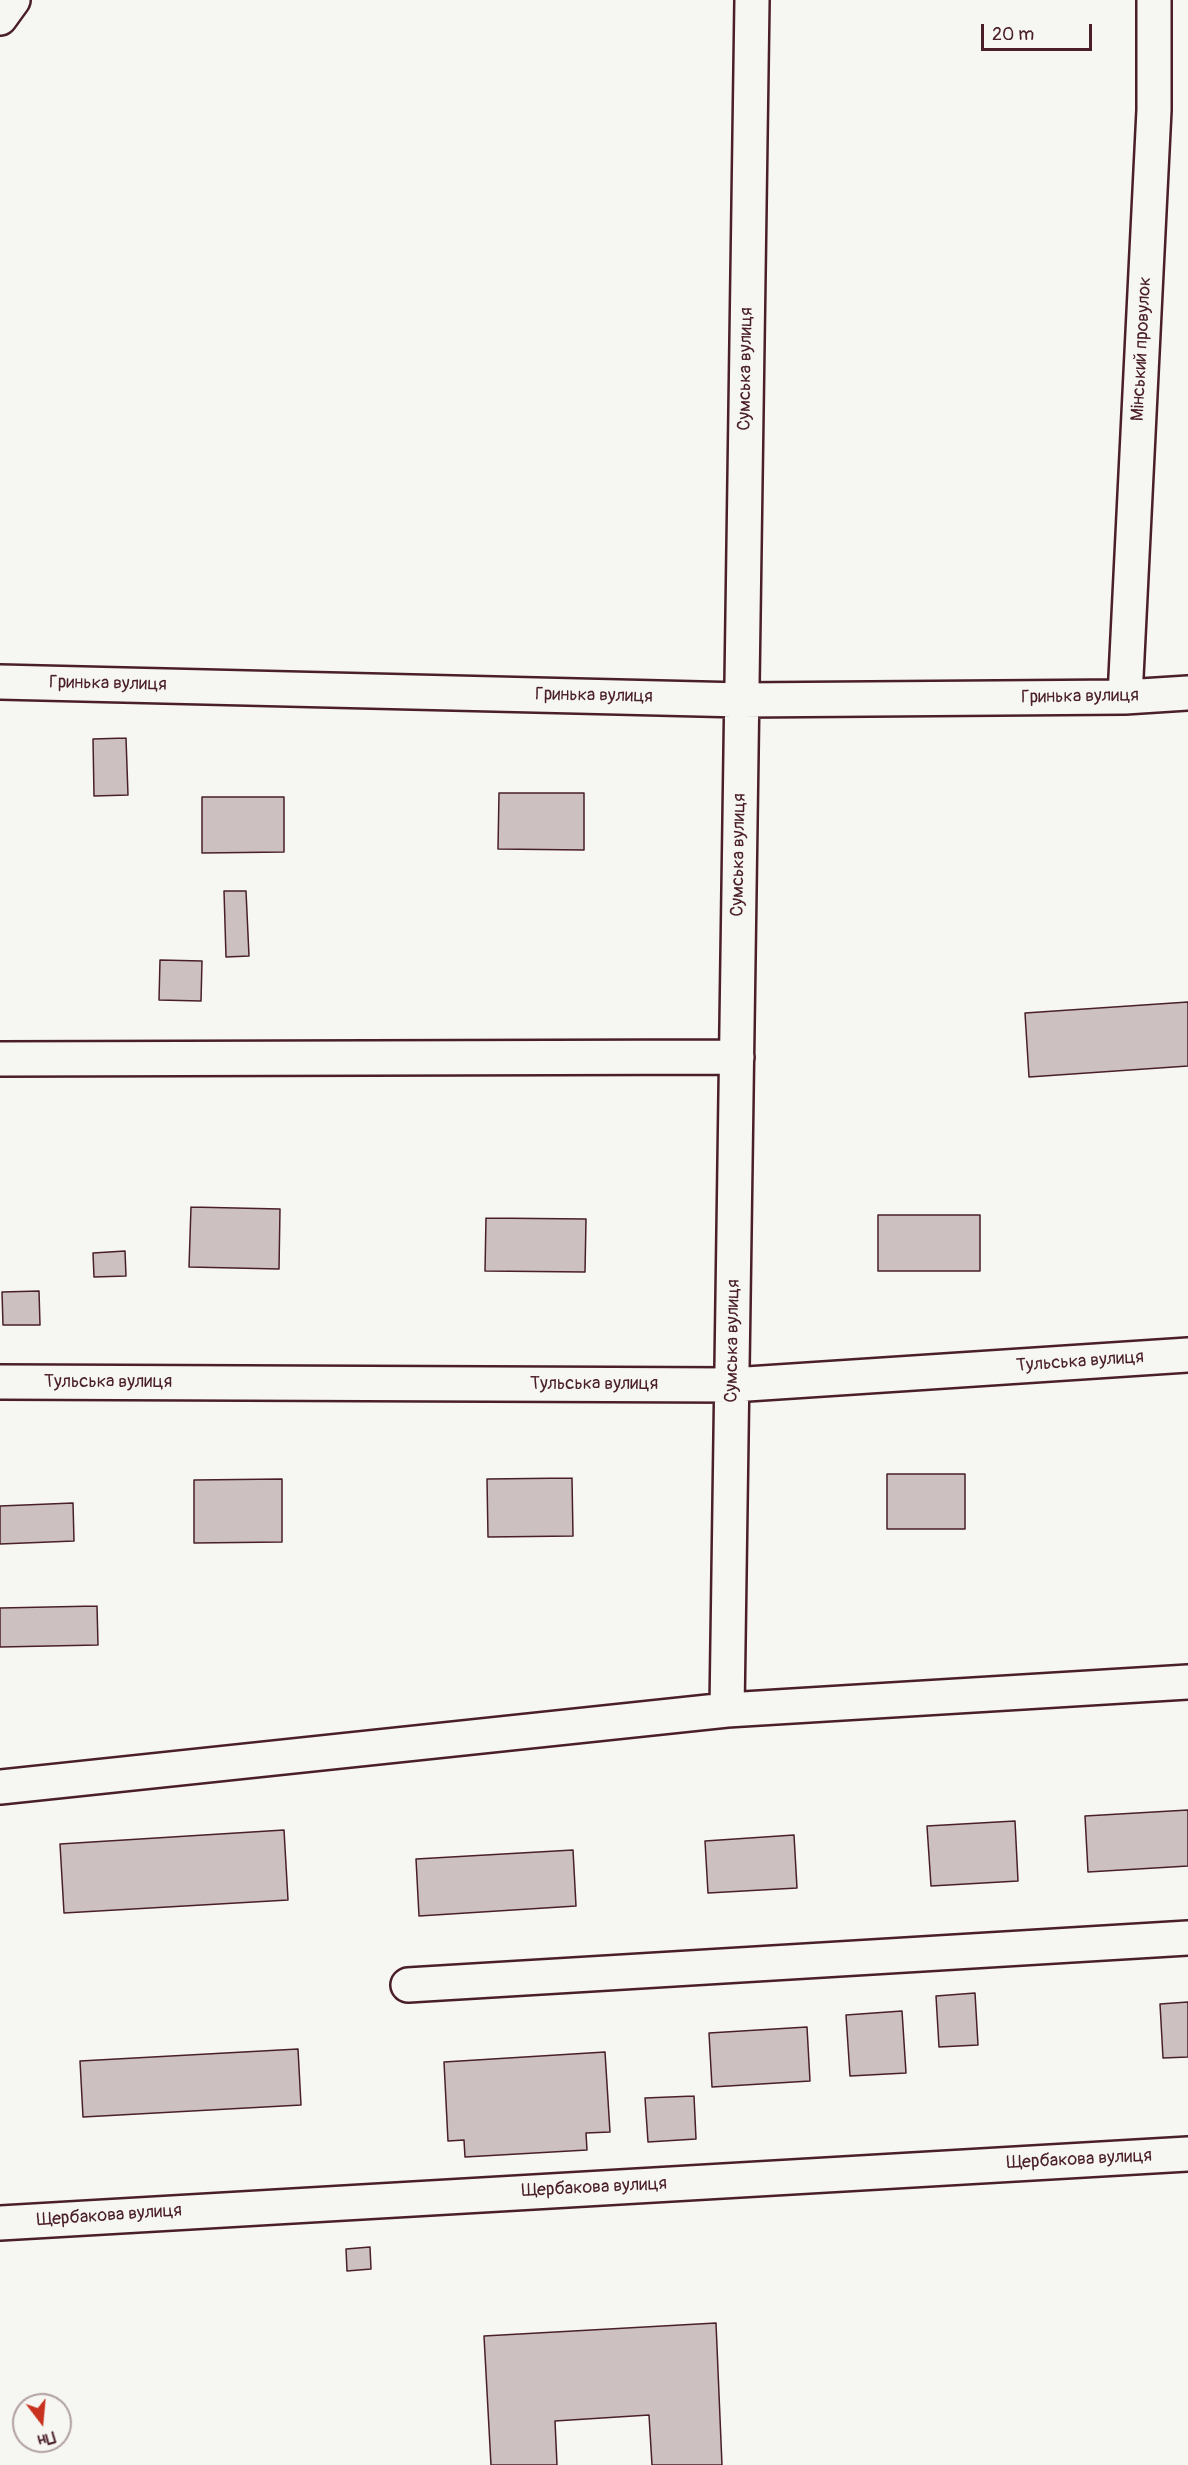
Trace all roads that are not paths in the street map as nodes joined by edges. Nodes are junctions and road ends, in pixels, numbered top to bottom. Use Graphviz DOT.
graph roads {
  1 [pos="13,0"];
  2 [pos="752,0"];
  3 [pos="1154,0"];
  4 [pos="0,18"];
  5 [pos="0,681"];
  6 [pos="1188,693"];
  7 [pos="1125,697"];
  8 [pos="742,700"];
  9 [pos="737,1057"];
  10 [pos="0,1059"];
  11 [pos="1188,1355"];
  12 [pos="0,1382"];
  13 [pos="732,1385"];
  14 [pos="1188,1682"];
  15 [pos="727,1710"];
  16 [pos="0,1787"];
  17 [pos="1188,1938"];
  18 [pos="408,1984"];
  19 [pos="1188,2154"];
  20 [pos="0,2223"];
  1 -- 4 [label="street"];
  2 -- 8 [label="street, Сумська вулиця"];
  3 -- 7 [label="street, Мінський провулок"];
  5 -- 8 [label="street, Гринька вулиця"];
  6 -- 7 [label="street, Гринька вулиця"];
  7 -- 8 [label="street, Гринька вулиця"];
  8 -- 9 [label="street, Сумська вулиця"];
  9 -- 10 [label="street"];
  9 -- 13 [label="street, Сумська вулиця"];
  11 -- 13 [label="street, Тульська вулиця"];
  12 -- 13 [label="street, Тульська вулиця"];
  13 -- 15 [label="street, Сумська вулиця"];
  14 -- 15 [label="street"];
  15 -- 16 [label="street"];
  17 -- 18 [label="street"];
  19 -- 20 [label="street, Щербакова вулиця"];
}
